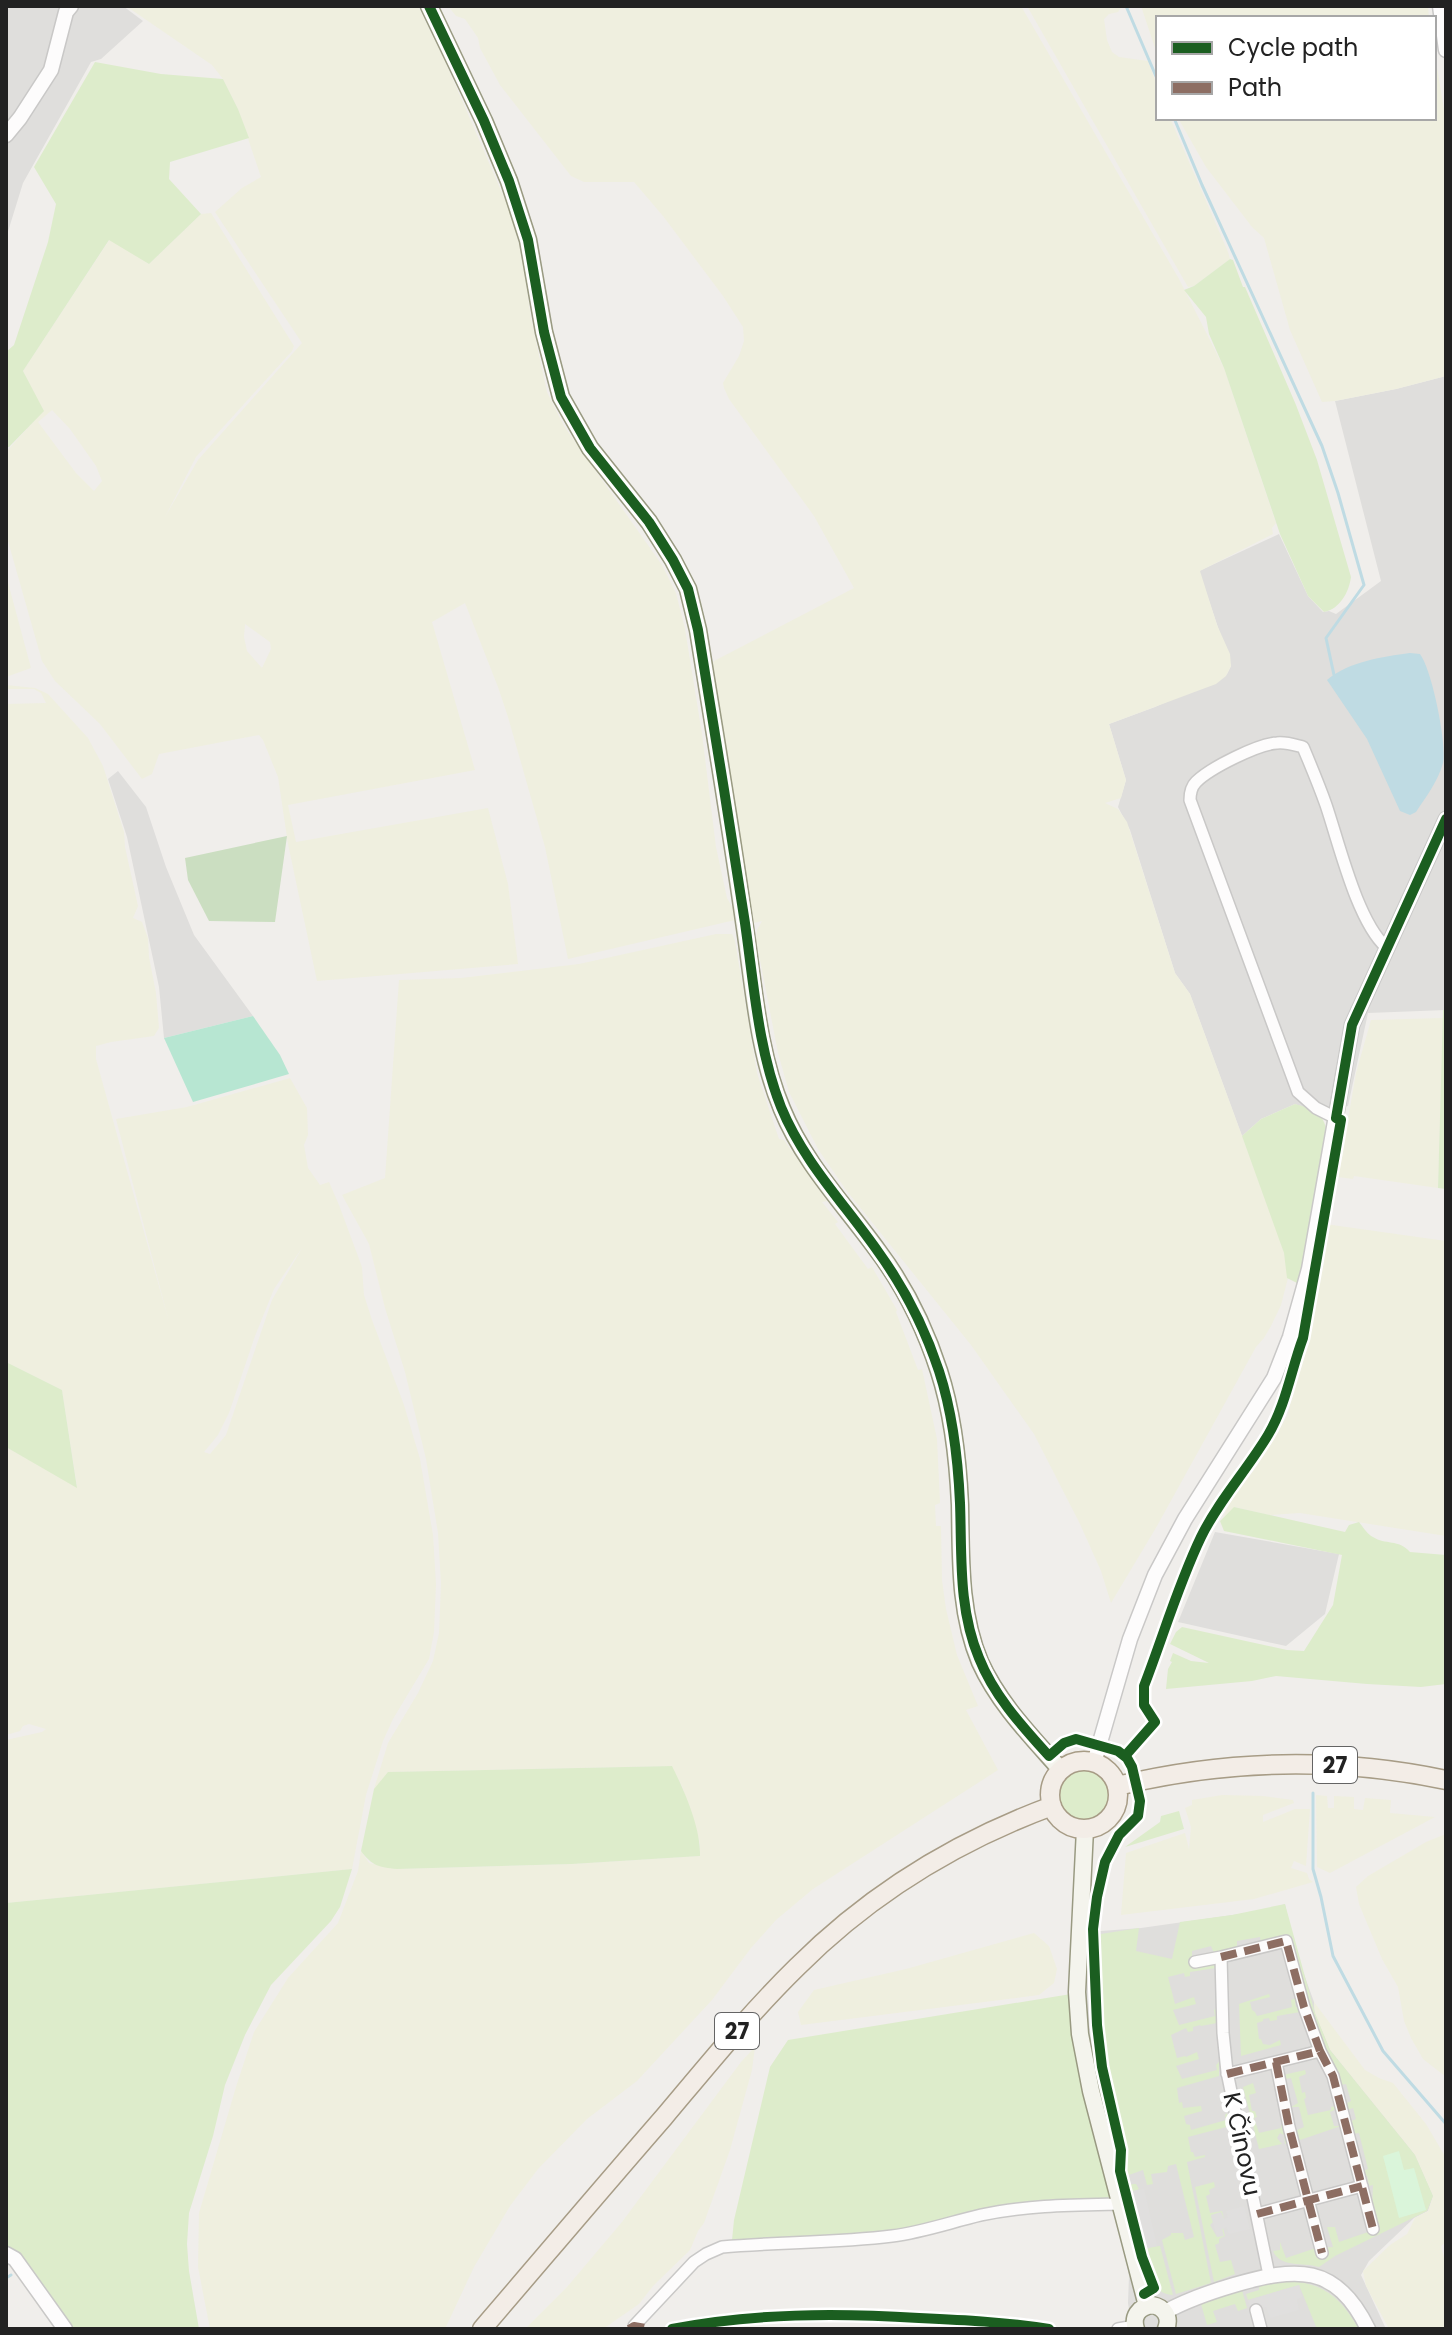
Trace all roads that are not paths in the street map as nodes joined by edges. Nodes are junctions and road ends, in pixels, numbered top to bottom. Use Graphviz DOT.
graph roads {
  1 [pos="71,6"];
  2 [pos="429,6"];
  3 [pos="1440,6"];
  4 [pos="1446,50"];
  5 [pos="6,135"];
  6 [pos="1446,819"];
  7 [pos="1386,947"];
  8 [pos="1336,1118"];
  9 [pos="1094,1763"];
  10 [pos="1061,1770"];
  11 [pos="1446,1780"];
  12 [pos="1117,1786"];
  13 [pos="1052,1806"];
  14 [pos="1085,1829"];
  15 [pos="1221,1957"];
  16 [pos="1195,1962"];
  17 [pos="1320,2051"];
  18 [pos="1276,2062"];
  19 [pos="1227,2074"];
  20 [pos="1362,2186"];
  21 [pos="1308,2200"];
  22 [pos="1121,2204"];
  23 [pos="1257,2214"];
  24 [pos="1373,2229"];
  25 [pos="1322,2253"];
  26 [pos="6,2254"];
  27 [pos="1269,2275"];
  28 [pos="1147,2306"];
  29 [pos="1256,2310"];
  30 [pos="882,2315"];
  31 [pos="1165,2320"];
  32 [pos="970,2325"];
  33 [pos="634,2326"];
  34 [pos="1130,2328"];
  35 [pos="65,2329"];
  36 [pos="482,2329"];
  37 [pos="672,2329"];
  38 [pos="885,2329"];
  39 [pos="1049,2329"];
  40 [pos="1261,2329"];
  41 [pos="1368,2329"];
  1 -- 5 [label="street"];
  2 -- 10 [label="main road"];
  3 -- 4 [label="street"];
  6 -- 7 [label="street"];
  7 -- 8 [label="street"];
  7 -- 8 [label="street"];
  8 -- 9 [label="street"];
  9 -- 10 [label="main road"];
  9 -- 12 [label="main road"];
  10 -- 13 [label="main road"];
  11 -- 12 [label="main road, 27"];
  12 -- 14 [label="main road"];
  13 -- 14 [label="main road"];
  13 -- 36 [label="main road, 27"];
  14 -- 22 [label="main road"];
  15 -- 16 [label="street"];
  15 -- 17 [label="street"];
  15 -- 19 [label="street, K Čínovu"];
  17 -- 18 [label="street, K Čínovu"];
  17 -- 20 [label="street"];
  18 -- 19 [label="street, K Čínovu"];
  18 -- 21 [label="street, K Čínovu"];
  19 -- 23 [label="street, K Čínovu"];
  20 -- 21 [label="street, K Čínovu"];
  20 -- 24 [label="street"];
  21 -- 23 [label="street, K Čínovu"];
  21 -- 25 [label="street, K Čínovu"];
  22 -- 28 [label="main road"];
  22 -- 33 [label="street"];
  23 -- 27 [label="street, K Čínovu"];
  26 -- 35 [label="street"];
  27 -- 31 [label="street"];
  27 -- 41 [label="street"];
  28 -- 31 [label="main road"];
  28 -- 34 [label="main road"];
  29 -- 40 [label="street"];
  30 -- 32 [label="street"];
  30 -- 37 [label="street"];
  30 -- 38 [label="street"];
  32 -- 39 [label="street"];
}
